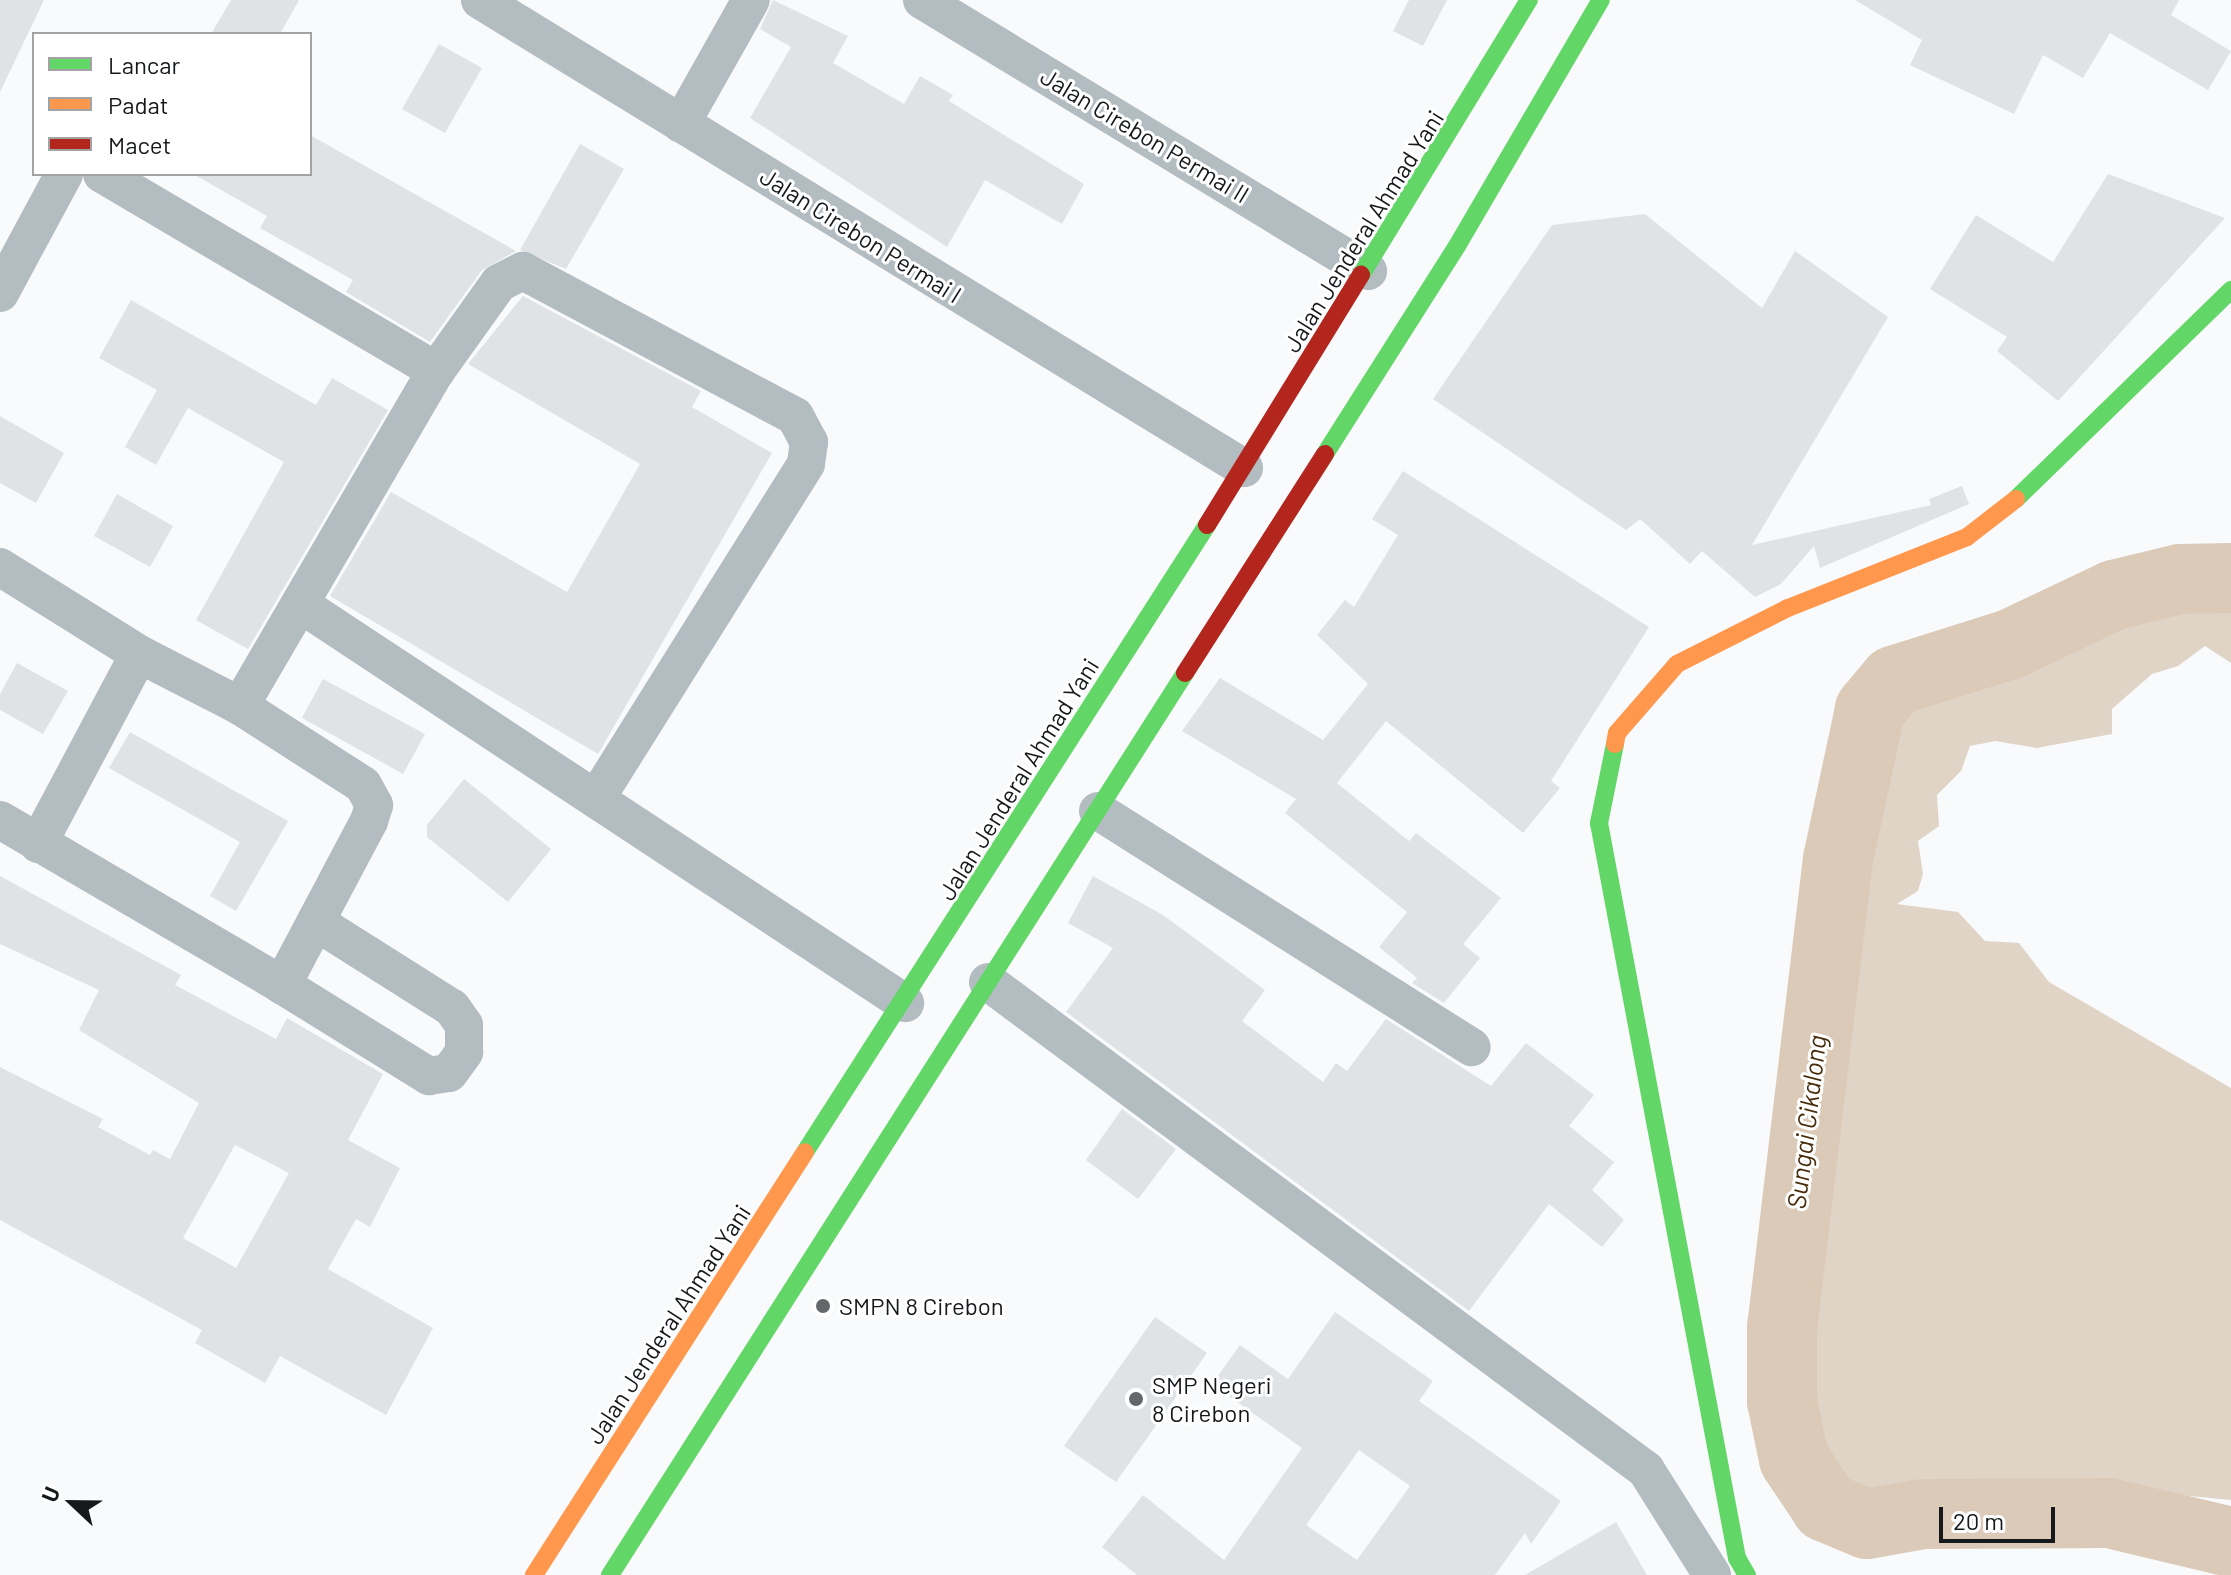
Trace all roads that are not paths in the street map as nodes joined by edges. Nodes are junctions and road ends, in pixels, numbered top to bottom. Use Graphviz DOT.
graph roads {
  1 [pos="480,0"];
  2 [pos="751,0"];
  3 [pos="922,0"];
  4 [pos="1529,0"];
  5 [pos="1601,0"];
  6 [pos="681,124"];
  7 [pos="63,176"];
  8 [pos="105,176"];
  9 [pos="1368,271"];
  10 [pos="2231,290"];
  11 [pos="0,293"];
  12 [pos="436,371"];
  13 [pos="1244,468"];
  14 [pos="0,567"];
  15 [pos="300,604"];
  16 [pos="139,654"];
  17 [pos="240,706"];
  18 [pos="596,799"];
  19 [pos="1098,811"];
  20 [pos="0,820"];
  21 [pos="38,844"];
  22 [pos="316,922"];
  23 [pos="988,982"];
  24 [pos="282,985"];
  25 [pos="905,1003"];
  26 [pos="1472,1047"];
  27 [pos="534,1575"];
  28 [pos="610,1575"];
  29 [pos="1712,1575"];
  30 [pos="1747,1575"];
  1 -- 6 [label="street, Jalan Cirebon Permai I"];
  2 -- 6 [label="street"];
  3 -- 9 [label="street, Jalan Cirebon Permai II"];
  4 -- 9 [label="main road, Jalan Jenderal Ahmad Yani"];
  5 -- 19 [label="main road"];
  6 -- 13 [label="street, Jalan Cirebon Permai I"];
  7 -- 11 [label="street"];
  8 -- 12 [label="street"];
  9 -- 13 [label="main road, Jalan Jenderal Ahmad Yani"];
  10 -- 30 [label="main road"];
  12 -- 15 [label="street"];
  12 -- 18 [label="street"];
  13 -- 25 [label="main road, Jalan Jenderal Ahmad Yani"];
  14 -- 16 [label="street"];
  15 -- 17 [label="street"];
  15 -- 18 [label="street"];
  16 -- 17 [label="street"];
  16 -- 21 [label="street"];
  17 -- 22 [label="street"];
  18 -- 25 [label="street"];
  19 -- 23 [label="main road"];
  19 -- 26 [label="street"];
  20 -- 21 [label="street"];
  21 -- 24 [label="street"];
  22 -- 24 [label="street"];
  22 -- 24 [label="street"];
  23 -- 28 [label="main road"];
  23 -- 29 [label="street"];
  25 -- 27 [label="main road, Jalan Jenderal Ahmad Yani"];
}
